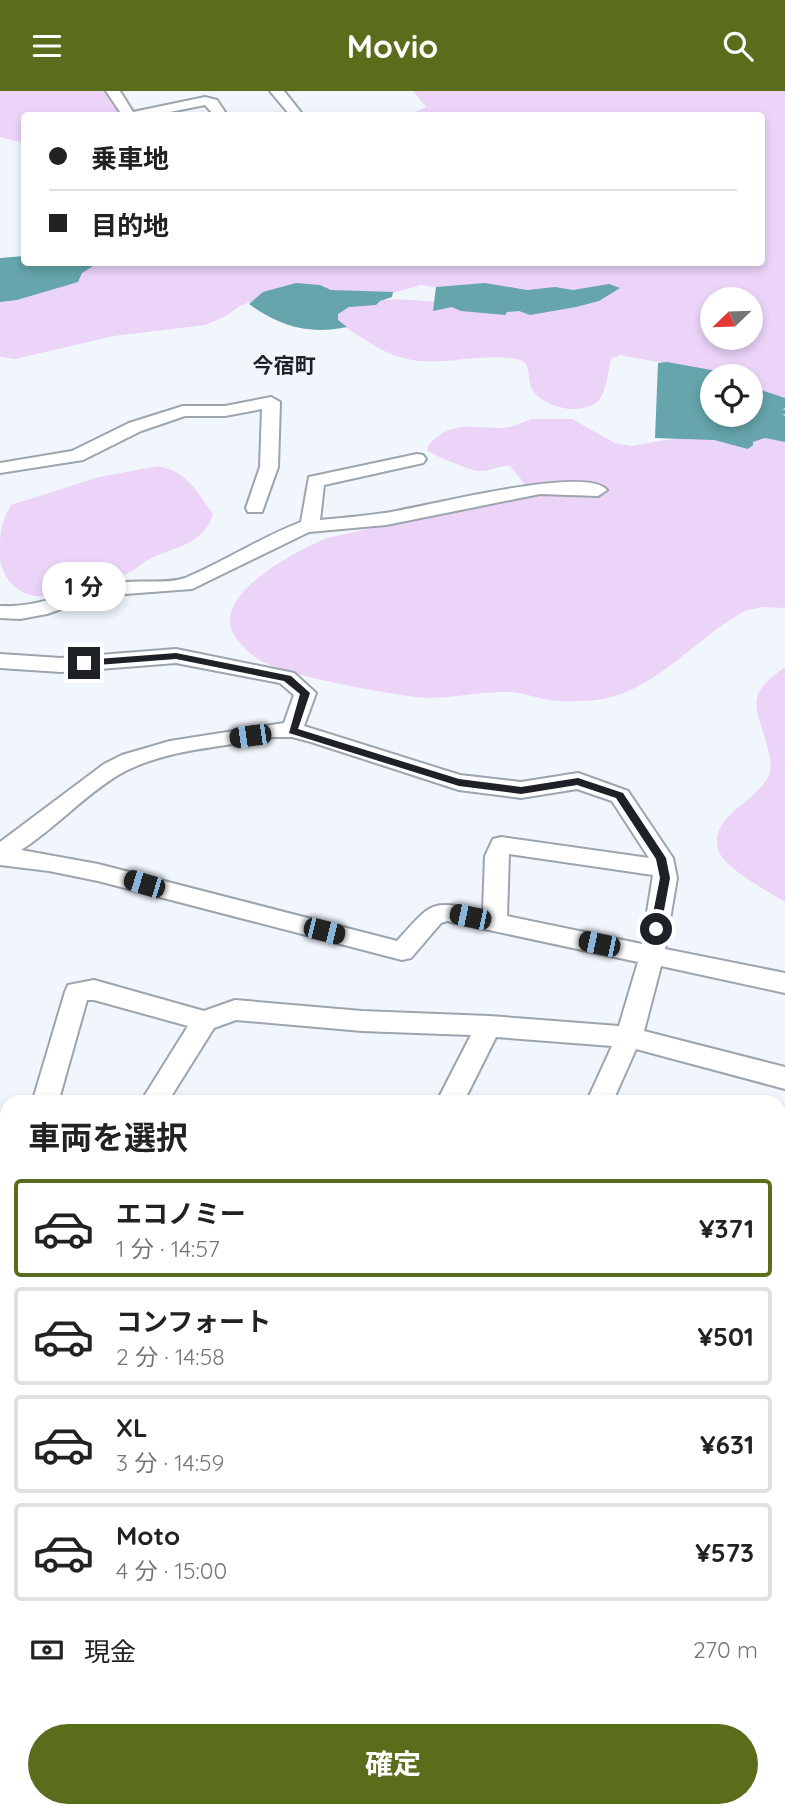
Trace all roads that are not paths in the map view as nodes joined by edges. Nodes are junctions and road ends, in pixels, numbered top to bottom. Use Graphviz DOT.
graph roads {
  1 [pos="113,91"];
  2 [pos="277,91"];
  3 [pos="126,112"];
  4 [pos="152,112"];
  5 [pos="218,112"];
  6 [pos="295,112"];
  7 [pos="417,459"];
  8 [pos="0,468"];
  9 [pos="598,490"];
  10 [pos="255,508"];
  11 [pos="310,527"];
  12 [pos="0,612"];
  13 [pos="0,661"];
  14 [pos="292,730"];
  15 [pos="0,855"];
  16 [pos="663,868"];
  17 [pos="495,923"];
  18 [pos="652,955"];
  19 [pos="785,983"];
  20 [pos="205,1021"];
  21 [pos="489,1026"];
  22 [pos="629,1037"];
  23 [pos="785,1078"];
  24 [pos="47,1095"];
  25 [pos="158,1095"];
  26 [pos="453,1095"];
  27 [pos="603,1095"];
  1 -- 3 [label="street"];
  2 -- 6 [label="street"];
  4 -- 5 [label="street"];
  7 -- 11 [label="street"];
  8 -- 10 [label="street"];
  9 -- 11 [label="street"];
  11 -- 12 [label="street"];
  13 -- 14 [label="street"];
  14 -- 15 [label="street"];
  14 -- 16 [label="street"];
  15 -- 17 [label="street"];
  16 -- 17 [label="street"];
  16 -- 18 [label="street"];
  17 -- 18 [label="street"];
  18 -- 19 [label="street"];
  18 -- 22 [label="street"];
  20 -- 21 [label="street"];
  20 -- 24 [label="street"];
  20 -- 25 [label="street"];
  21 -- 22 [label="street"];
  21 -- 26 [label="street"];
  22 -- 23 [label="street"];
  22 -- 27 [label="street"];
}
